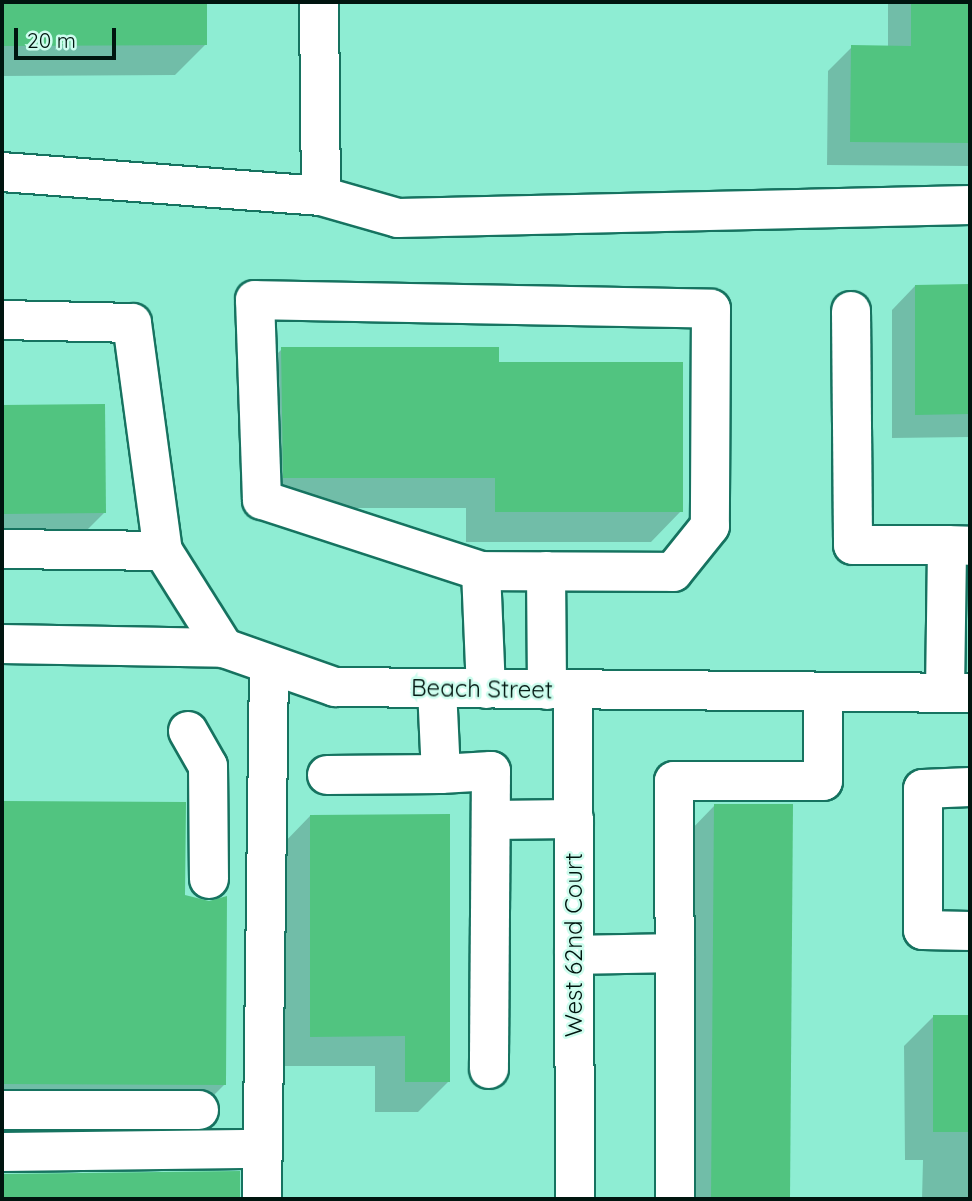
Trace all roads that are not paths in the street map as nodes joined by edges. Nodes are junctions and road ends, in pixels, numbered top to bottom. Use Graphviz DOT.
graph roads {
  1 [pos="318,2"];
  2 [pos="2,173"];
  3 [pos="321,196"];
  4 [pos="970,205"];
  5 [pos="851,311"];
  6 [pos="2,320"];
  7 [pos="959,545"];
  8 [pos="2,550"];
  9 [pos="163,551"];
  10 [pos="481,571"];
  11 [pos="546,571"];
  12 [pos="2,644"];
  13 [pos="225,648"];
  14 [pos="269,665"];
  15 [pos="437,689"];
  16 [pos="486,689"];
  17 [pos="560,690"];
  18 [pos="823,692"];
  19 [pos="958,693"];
  20 [pos="188,732"];
  21 [pos="441,774"];
  22 [pos="327,775"];
  23 [pos="970,787"];
  24 [pos="574,819"];
  25 [pos="492,820"];
  26 [pos="209,879"];
  27 [pos="970,931"];
  28 [pos="675,953"];
  29 [pos="574,956"];
  30 [pos="489,1069"];
  31 [pos="2,1110"];
  32 [pos="199,1110"];
  33 [pos="263,1149"];
  34 [pos="2,1152"];
  35 [pos="262,1199"];
  36 [pos="575,1199"];
  37 [pos="675,1199"];
  1 -- 3 [label="street"];
  2 -- 3 [label="street"];
  3 -- 4 [label="street"];
  5 -- 7 [label="street"];
  6 -- 9 [label="street"];
  7 -- 19 [label="street"];
  8 -- 9 [label="street"];
  9 -- 13 [label="street"];
  10 -- 11 [label="street"];
  10 -- 11 [label="street"];
  10 -- 16 [label="street"];
  11 -- 17 [label="street, West 62nd Court"];
  12 -- 13 [label="street, Beach Street"];
  13 -- 14 [label="street, Beach Street"];
  14 -- 15 [label="street, Beach Street"];
  14 -- 33 [label="street"];
  15 -- 16 [label="street, Beach Street"];
  15 -- 21 [label="street"];
  16 -- 17 [label="street, Beach Street"];
  17 -- 18 [label="street, Beach Street"];
  17 -- 24 [label="street, West 62nd Court"];
  18 -- 19 [label="street, Beach Street"];
  18 -- 28 [label="street"];
  20 -- 26 [label="street"];
  21 -- 22 [label="street"];
  21 -- 25 [label="street"];
  23 -- 27 [label="street"];
  24 -- 25 [label="street"];
  24 -- 29 [label="street, West 62nd Court"];
  25 -- 30 [label="street"];
  28 -- 29 [label="street"];
  28 -- 37 [label="street"];
  29 -- 36 [label="street, West 62nd Court"];
  31 -- 32 [label="street"];
  33 -- 34 [label="street"];
  33 -- 35 [label="street"];
}
